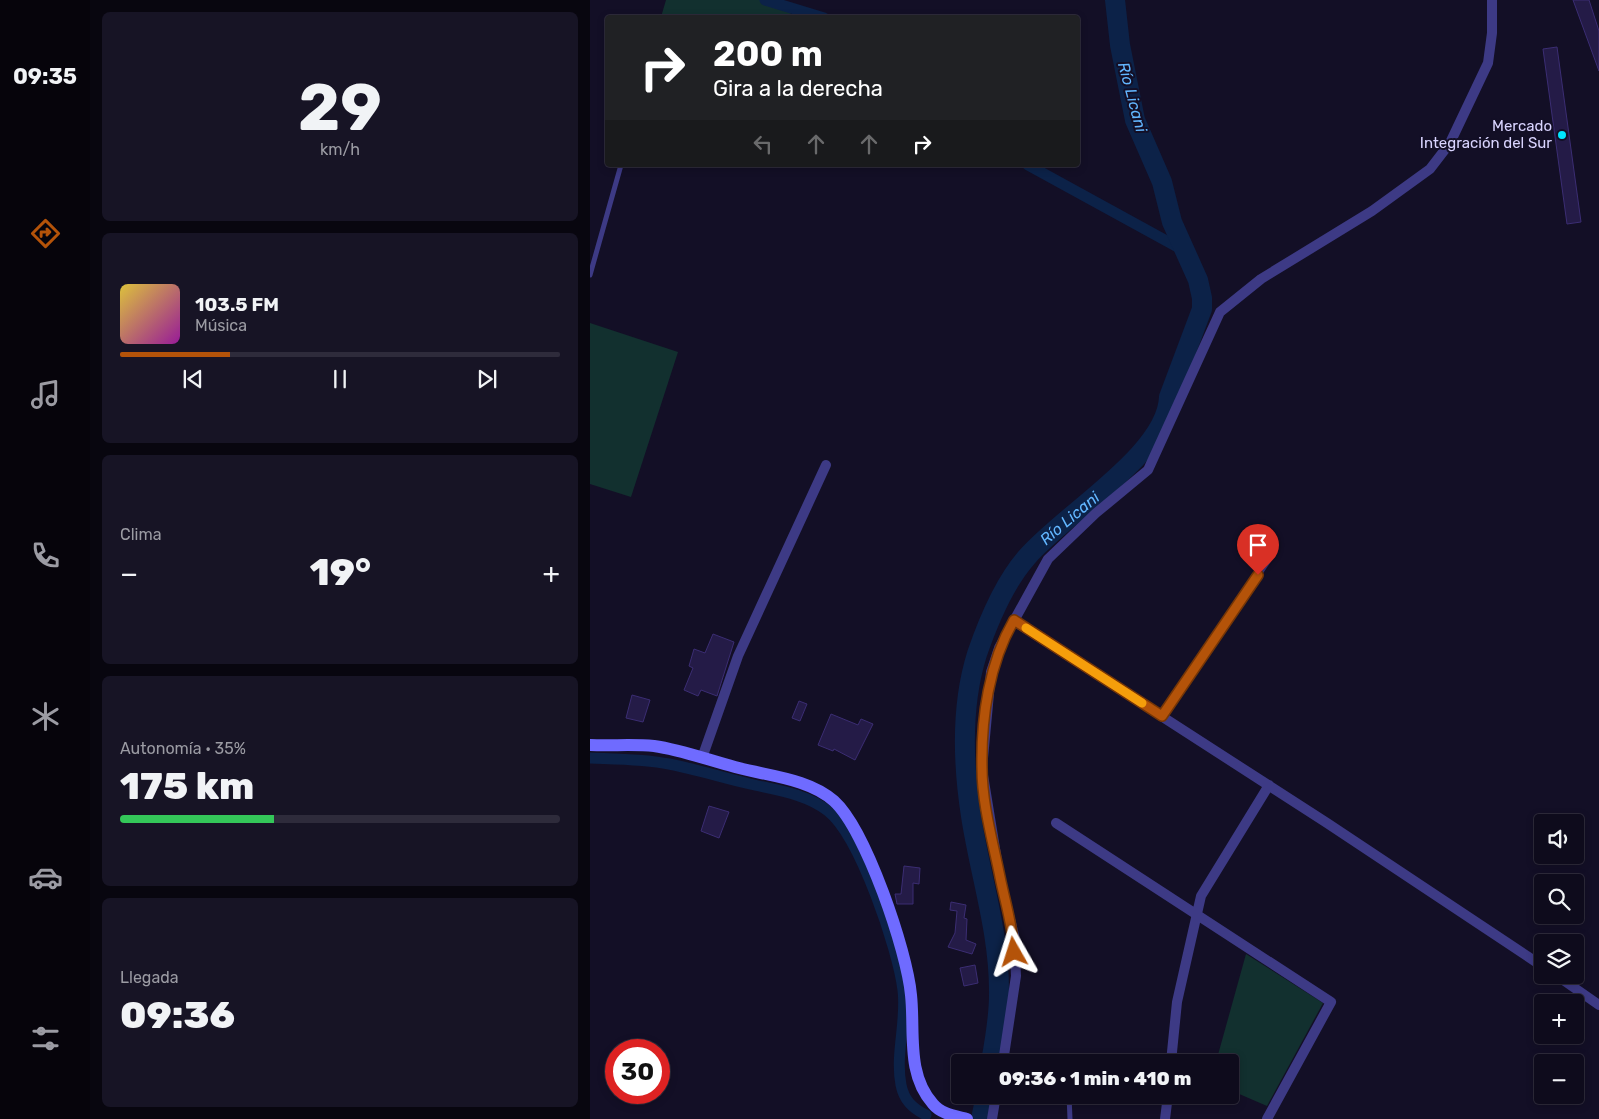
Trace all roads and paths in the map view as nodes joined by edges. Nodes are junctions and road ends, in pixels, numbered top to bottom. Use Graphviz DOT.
graph roads {
  1 [pos="1492,0"];
  2 [pos="620,167"];
  3 [pos="590,275"];
  4 [pos="826,465"];
  5 [pos="1269,560"];
  6 [pos="1014,620"];
  7 [pos="1162,716"];
  8 [pos="590,745"];
  9 [pos="702,758"];
  10 [pos="1269,786"];
  11 [pos="1056,823"];
  12 [pos="1197,915"];
  13 [pos="1534,961"];
  14 [pos="1569,984"];
  15 [pos="1599,1005"];
  16 [pos="1004,1054"];
  17 [pos="1172,1054"];
  18 [pos="994,1104"];
  19 [pos="1069,1104"];
  20 [pos="1167,1104"];
  21 [pos="942,1116"];
  22 [pos="967,1119"];
  23 [pos="992,1119"];
  24 [pos="1070,1119"];
  25 [pos="1165,1119"];
  26 [pos="1267,1119"];
  1 -- 6 [label="street"];
  2 -- 3 [label="lane"];
  4 -- 9 [label="street"];
  5 -- 7 [label="lane"];
  6 -- 7 [label="street"];
  6 -- 16 [label="street"];
  7 -- 10 [label="street"];
  8 -- 9 [label="street"];
  9 -- 21 [label="street"];
  10 -- 12 [label="street"];
  10 -- 13 [label="street"];
  11 -- 12 [label="street"];
  12 -- 17 [label="street"];
  12 -- 26 [label="street"];
  14 -- 15 [label="street"];
  18 -- 23 [label="street"];
  19 -- 24 [label="lane"];
  20 -- 25 [label="street"];
  21 -- 22 [label="street"];
}
